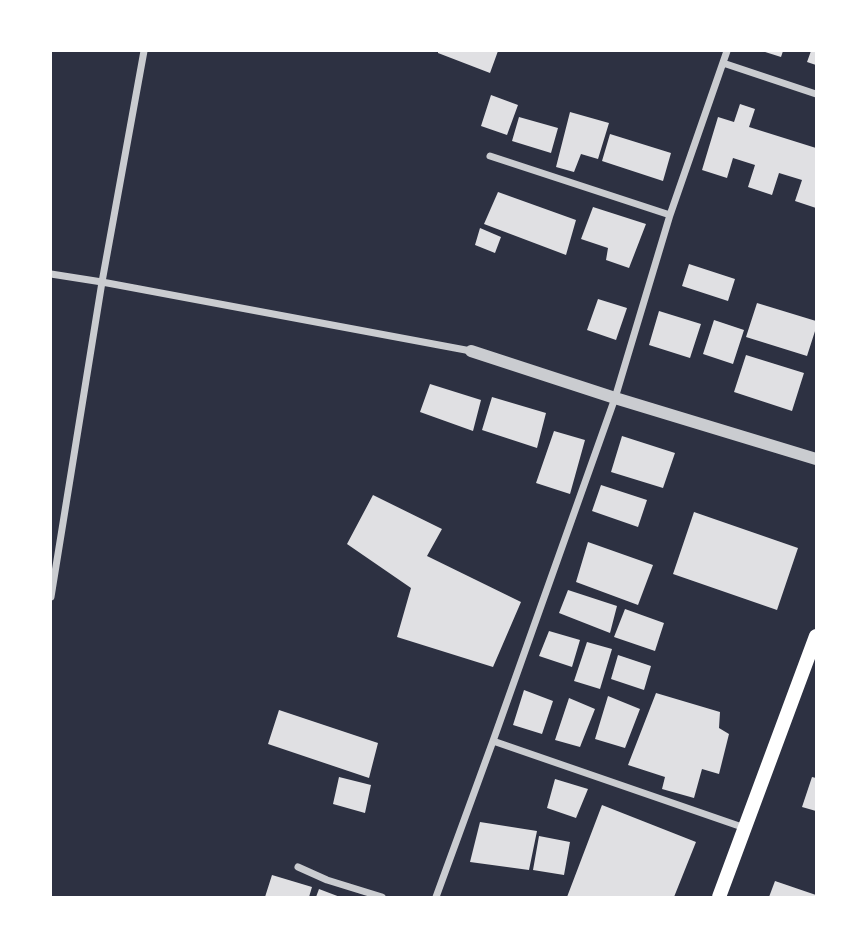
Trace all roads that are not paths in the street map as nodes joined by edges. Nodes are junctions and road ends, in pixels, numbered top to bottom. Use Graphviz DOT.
graph roads {
  1 [pos="144,51"];
  2 [pos="727,51"];
  3 [pos="723,63"];
  4 [pos="816,94"];
  5 [pos="490,156"];
  6 [pos="670,215"];
  7 [pos="51,274"];
  8 [pos="103,282"];
  9 [pos="471,351"];
  10 [pos="615,398"];
  11 [pos="816,459"];
  12 [pos="51,597"];
  13 [pos="816,636"];
  14 [pos="493,741"];
  15 [pos="745,828"];
  16 [pos="298,867"];
  17 [pos="382,897"];
  18 [pos="436,897"];
  19 [pos="719,897"];
  1 -- 8 [label="street"];
  2 -- 3 [label="street"];
  3 -- 4 [label="street"];
  3 -- 6 [label="street"];
  5 -- 6 [label="street"];
  6 -- 10 [label="street"];
  7 -- 8 [label="street"];
  8 -- 9 [label="street"];
  8 -- 12 [label="street"];
  9 -- 10 [label="street"];
  10 -- 11 [label="street"];
  10 -- 14 [label="street"];
  13 -- 15 [label="main road"];
  14 -- 15 [label="street"];
  14 -- 18 [label="street"];
  15 -- 19 [label="main road"];
  16 -- 17 [label="street"];
}
